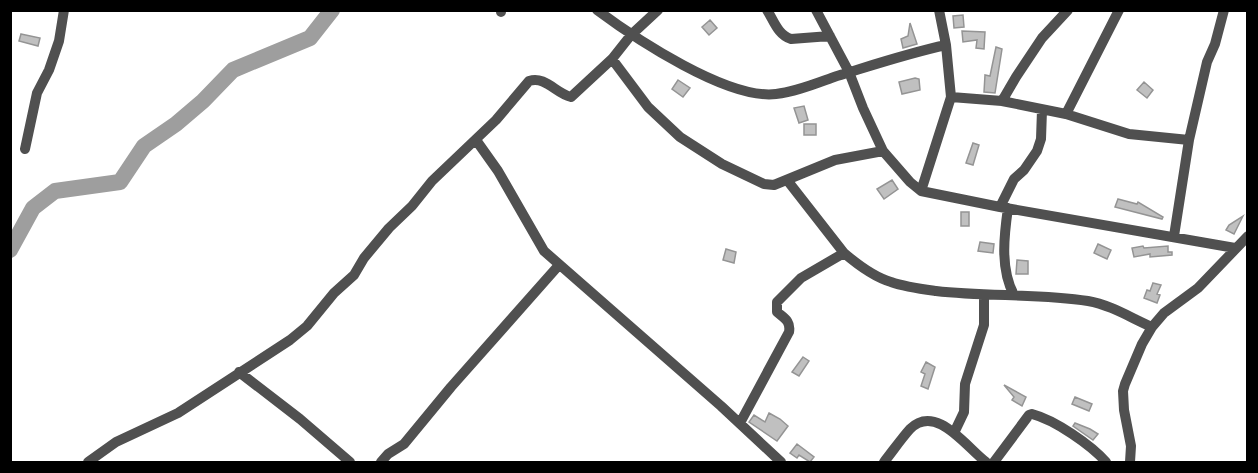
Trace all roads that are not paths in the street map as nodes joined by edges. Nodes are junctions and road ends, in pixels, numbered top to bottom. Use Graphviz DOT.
graph roads {
  1 [pos="64,10"];
  2 [pos="597,10"];
  3 [pos="658,10"];
  4 [pos="767,10"];
  5 [pos="816,10"];
  6 [pos="939,10"];
  7 [pos="1068,10"];
  8 [pos="1224,10"];
  9 [pos="1117,11"];
  10 [pos="631,35"];
  11 [pos="830,36"];
  12 [pos="946,45"];
  13 [pos="612,59"];
  14 [pos="849,72"];
  15 [pos="951,97"];
  16 [pos="1002,101"];
  17 [pos="1042,110"];
  18 [pos="1066,114"];
  19 [pos="476,140"];
  20 [pos="1189,140"];
  21 [pos="25,149"];
  22 [pos="883,151"];
  23 [pos="787,180"];
  24 [pos="921,191"];
  25 [pos="1004,208"];
  26 [pos="1174,236"];
  27 [pos="1248,236"];
  28 [pos="1235,248"];
  29 [pos="844,253"];
  30 [pos="559,265"];
  31 [pos="1014,295"];
  32 [pos="984,296"];
  33 [pos="1152,327"];
  34 [pos="239,372"];
  35 [pos="740,423"];
  36 [pos="954,433"];
  37 [pos="345,461"];
  38 [pos="88,462"];
  39 [pos="381,462"];
  40 [pos="781,462"];
  41 [pos="884,462"];
  42 [pos="986,462"];
  43 [pos="994,462"];
  44 [pos="1106,462"];
  45 [pos="1130,462"];
  1 -- 21 [label="street"];
  2 -- 10 [label="street"];
  3 -- 10 [label="street"];
  4 -- 11 [label="street"];
  5 -- 11 [label="street"];
  6 -- 12 [label="street"];
  7 -- 16 [label="street"];
  8 -- 20 [label="street"];
  9 -- 18 [label="street"];
  10 -- 13 [label="street"];
  10 -- 14 [label="street"];
  11 -- 14 [label="street"];
  12 -- 14 [label="street"];
  12 -- 15 [label="street"];
  13 -- 19 [label="street"];
  13 -- 23 [label="street"];
  14 -- 22 [label="street"];
  15 -- 16 [label="street"];
  15 -- 24 [label="street"];
  16 -- 17 [label="street"];
  17 -- 18 [label="street"];
  17 -- 25 [label="street"];
  18 -- 20 [label="street"];
  19 -- 30 [label="street"];
  19 -- 34 [label="street"];
  20 -- 26 [label="street"];
  22 -- 23 [label="street"];
  22 -- 24 [label="street"];
  23 -- 29 [label="street"];
  24 -- 25 [label="street"];
  25 -- 26 [label="street"];
  25 -- 31 [label="street"];
  26 -- 28 [label="street"];
  27 -- 28 [label="street"];
  28 -- 33 [label="street"];
  29 -- 32 [label="street"];
  29 -- 35 [label="street"];
  30 -- 35 [label="street"];
  30 -- 39 [label="street"];
  31 -- 32 [label="street"];
  31 -- 33 [label="street"];
  32 -- 36 [label="street"];
  33 -- 45 [label="street"];
  34 -- 37 [label="street"];
  34 -- 38 [label="street"];
  35 -- 40 [label="street"];
  36 -- 41 [label="street"];
  36 -- 42 [label="street"];
  43 -- 44 [label="street"];
}
